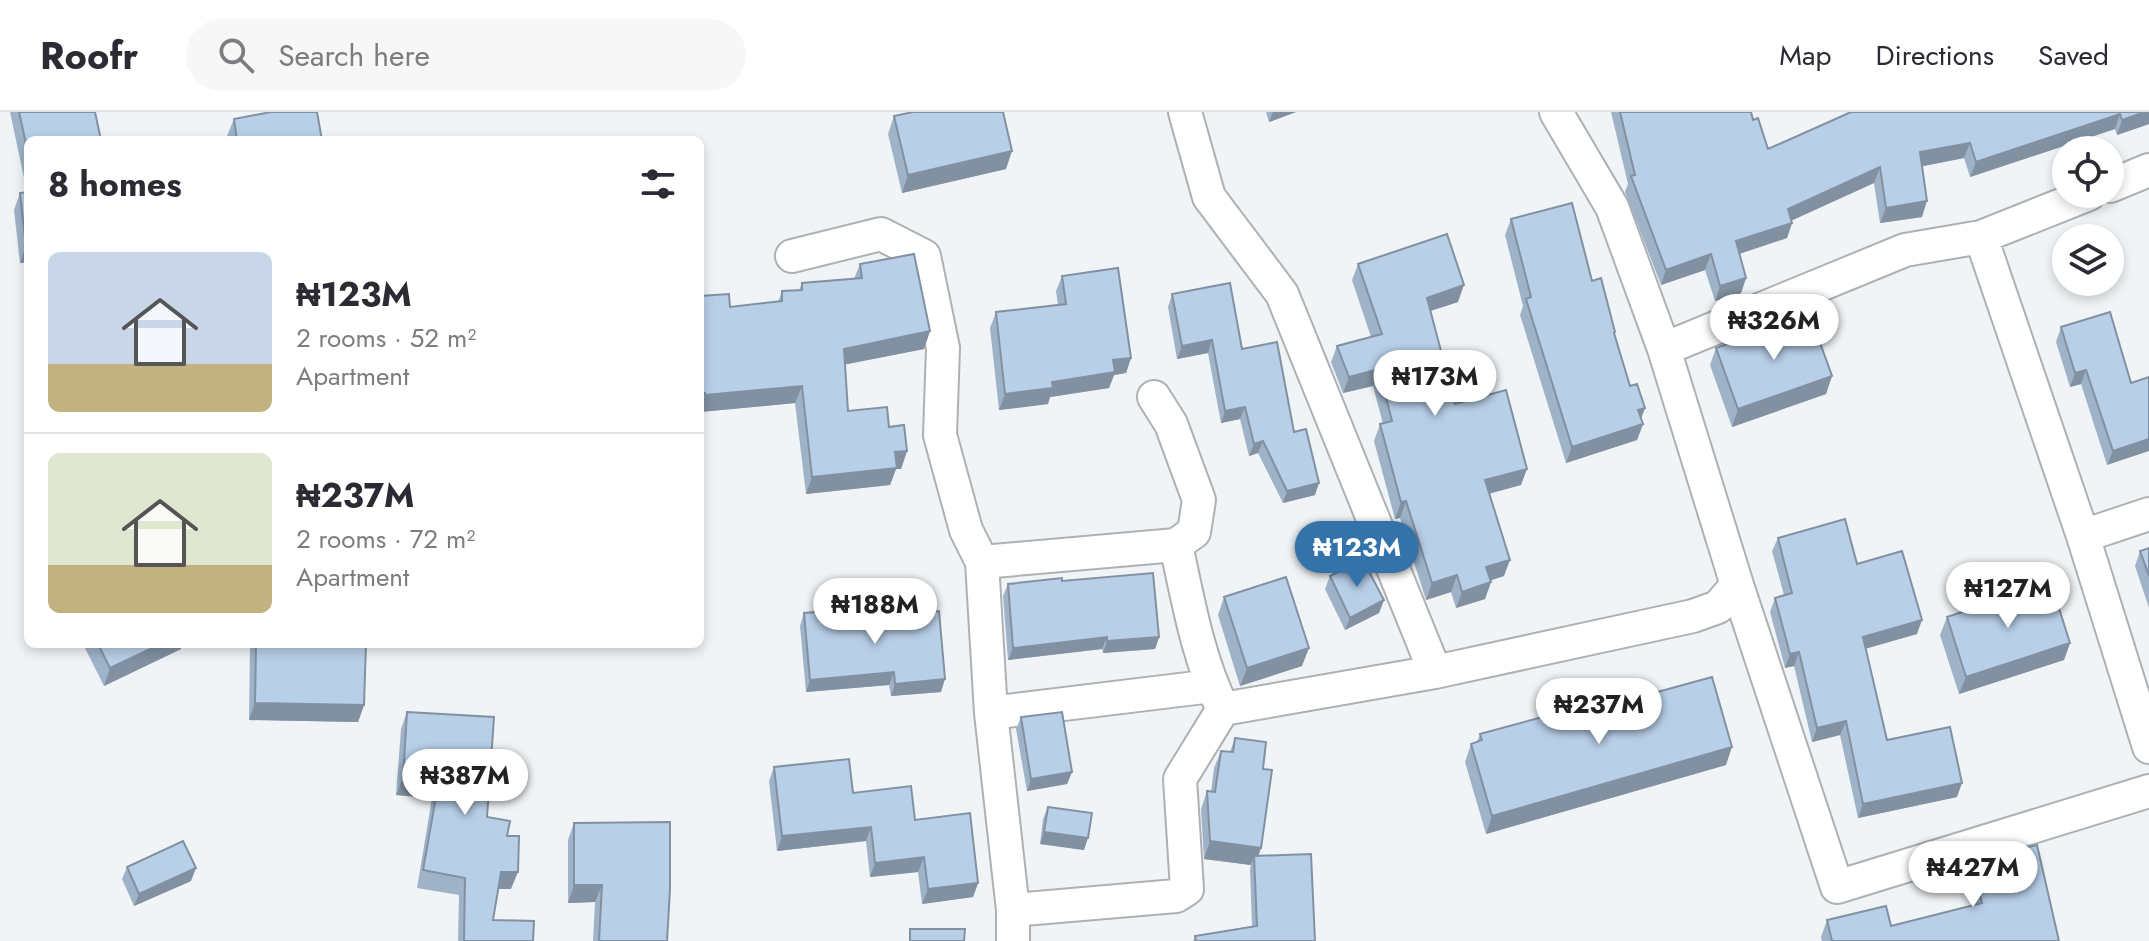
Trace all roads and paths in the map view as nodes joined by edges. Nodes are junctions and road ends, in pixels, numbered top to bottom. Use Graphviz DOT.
graph roads {
  1 [pos="1185,112"];
  2 [pos="1556,112"];
  3 [pos="2149,170"];
  4 [pos="2124,180"];
  5 [pos="2054,208"];
  6 [pos="1981,237"];
  7 [pos="792,256"];
  8 [pos="1664,349"];
  9 [pos="1154,397"];
  10 [pos="2149,514"];
  11 [pos="2083,536"];
  12 [pos="1176,545"];
  13 [pos="982,562"];
  14 [pos="1737,585"];
  15 [pos="1435,672"];
  16 [pos="1218,698"];
  17 [pos="991,713"];
  18 [pos="2149,747"];
  19 [pos="2149,791"];
  20 [pos="1013,925"];
  1 -- 15 [label="street"];
  2 -- 8 [label="street"];
  3 -- 4 [label="street"];
  5 -- 6 [label="street"];
  6 -- 8 [label="street"];
  6 -- 11 [label="street"];
  7 -- 13 [label="street"];
  8 -- 14 [label="street"];
  9 -- 12 [label="street"];
  10 -- 11 [label="street"];
  11 -- 18 [label="street"];
  12 -- 13 [label="street"];
  12 -- 16 [label="street"];
  13 -- 17 [label="street"];
  14 -- 15 [label="street"];
  14 -- 19 [label="street"];
  15 -- 16 [label="street"];
  16 -- 17 [label="street"];
  16 -- 20 [label="street"];
  17 -- 20 [label="street"];
}
